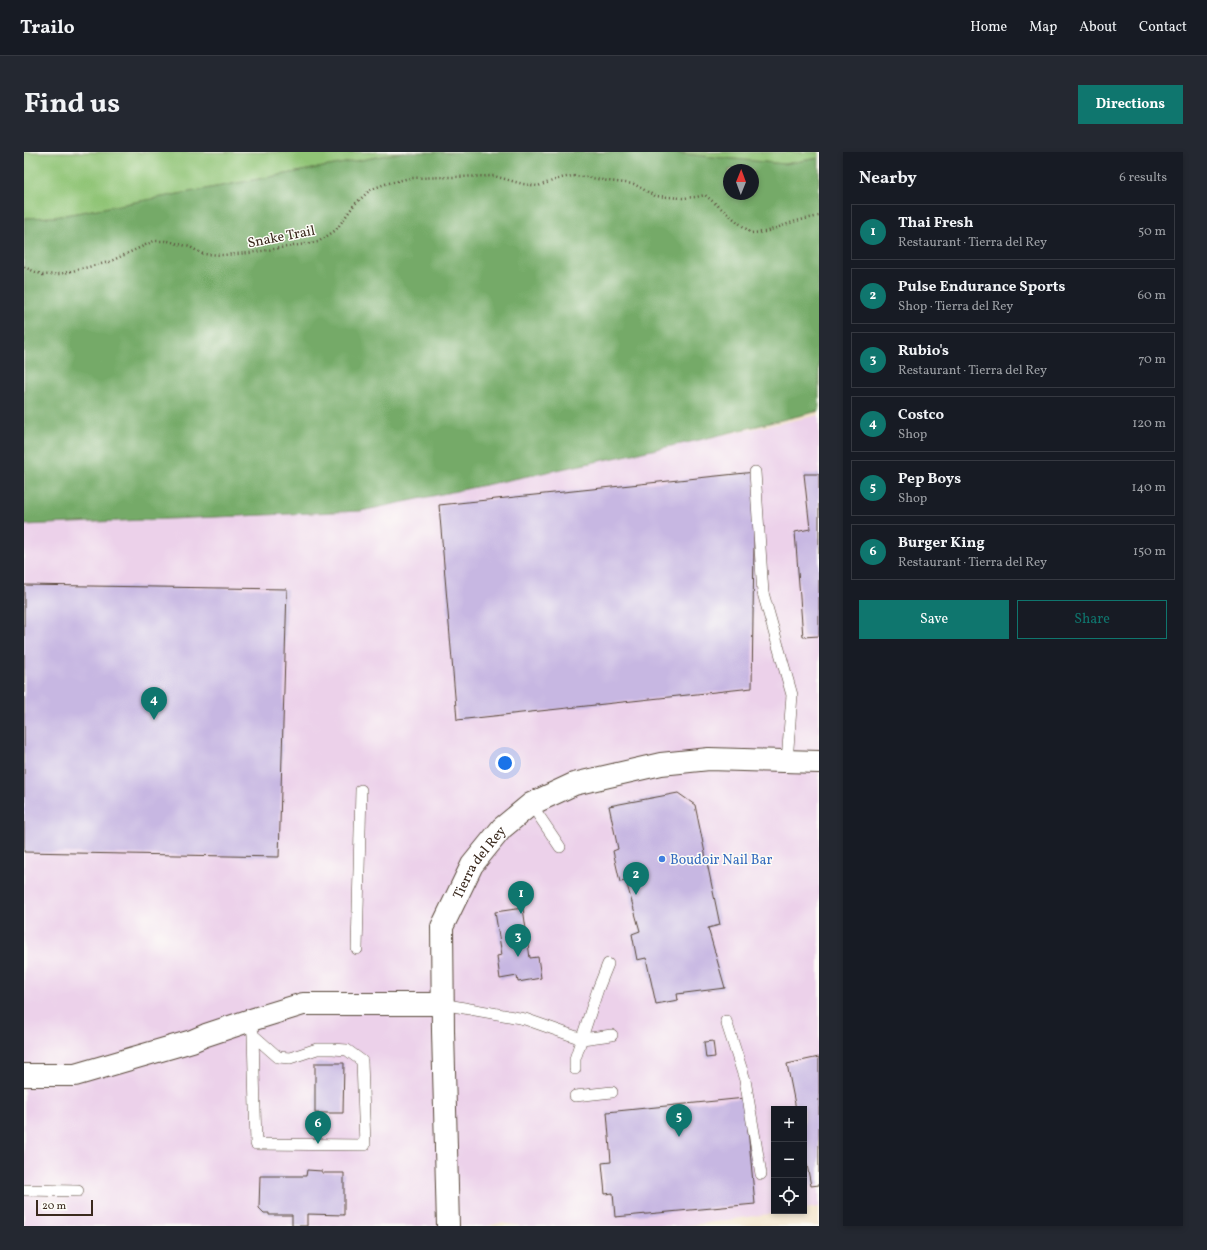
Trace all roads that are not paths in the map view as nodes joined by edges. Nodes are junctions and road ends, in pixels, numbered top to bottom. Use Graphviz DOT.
graph roads {
  1 [pos="755,472"];
  2 [pos="788,761"];
  3 [pos="819,762"];
  4 [pos="361,790"];
  5 [pos="531,804"];
  6 [pos="560,847"];
  7 [pos="357,949"];
  8 [pos="608,964"];
  9 [pos="442,1004"];
  10 [pos="726,1021"];
  11 [pos="252,1027"];
  12 [pos="612,1035"];
  13 [pos="582,1039"];
  14 [pos="575,1069"];
  15 [pos="24,1075"];
  16 [pos="612,1092"];
  17 [pos="575,1096"];
  18 [pos="761,1174"];
  19 [pos="24,1190"];
  20 [pos="78,1190"];
  21 [pos="448,1226"];
  1 -- 2 [label="lane"];
  2 -- 3 [label="street, Tierra del Rey"];
  2 -- 5 [label="street, Tierra del Rey"];
  4 -- 7 [label="lane"];
  5 -- 6 [label="lane"];
  5 -- 9 [label="street, Tierra del Rey"];
  8 -- 13 [label="lane"];
  9 -- 11 [label="street"];
  9 -- 13 [label="lane"];
  9 -- 21 [label="street, Tierra del Rey"];
  10 -- 18 [label="lane"];
  11 -- 11 [label="lane"];
  11 -- 15 [label="street"];
  12 -- 13 [label="lane"];
  13 -- 14 [label="lane"];
  16 -- 17 [label="lane"];
  19 -- 20 [label="lane"];
}
